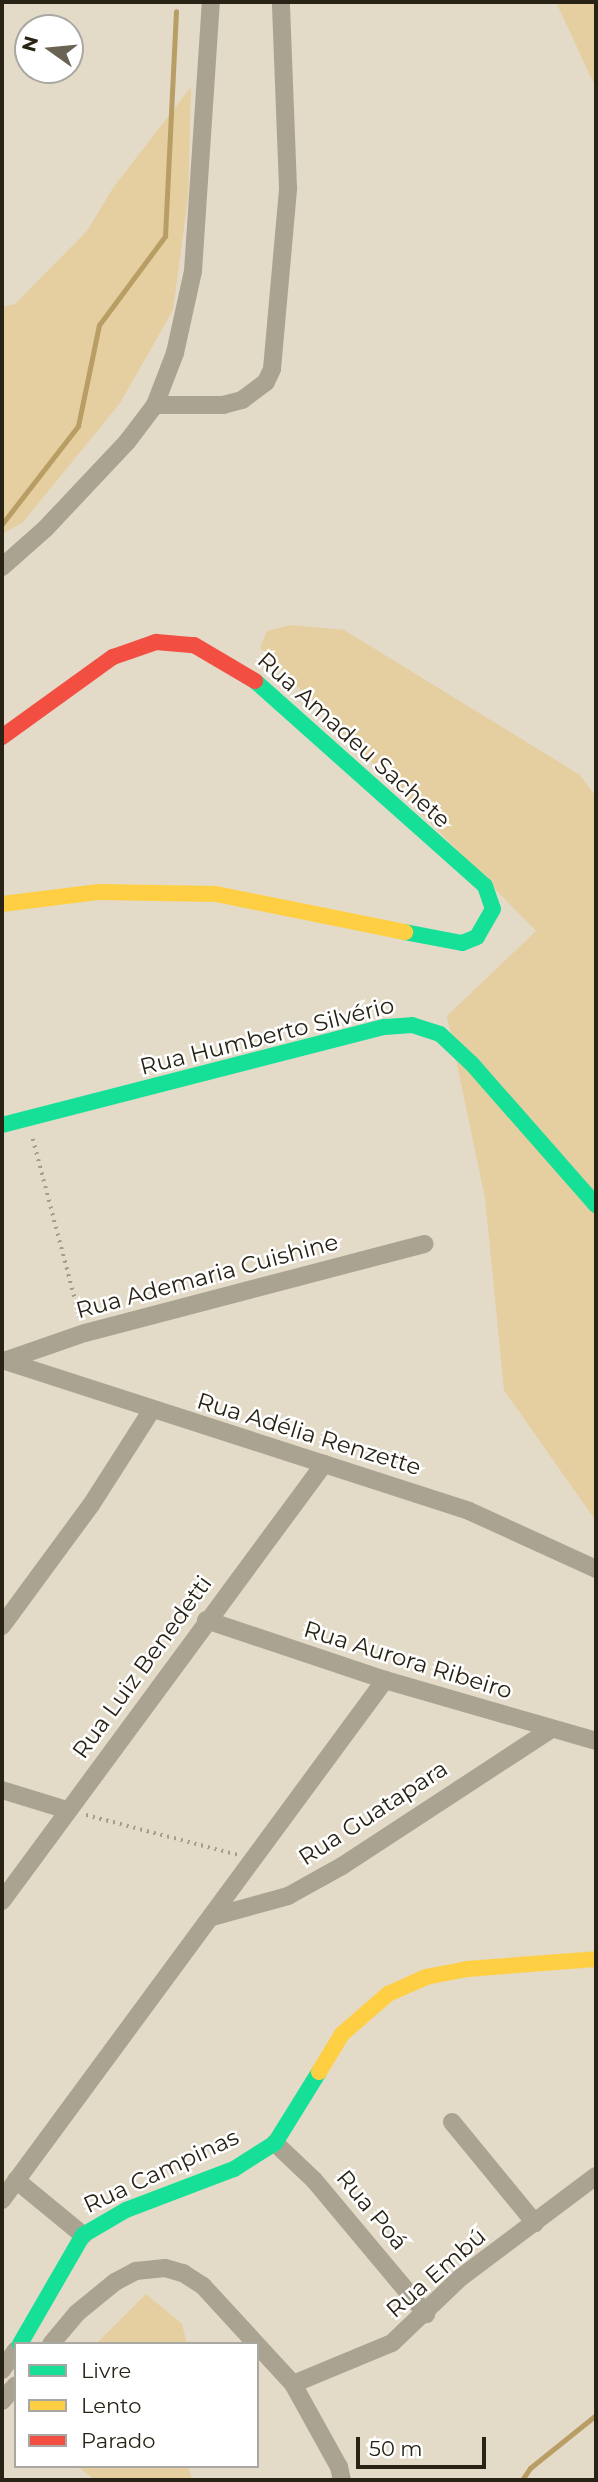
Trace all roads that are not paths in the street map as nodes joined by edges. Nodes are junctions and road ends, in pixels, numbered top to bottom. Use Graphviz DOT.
graph roads {
  1 [pos="211,2"];
  2 [pos="281,2"];
  3 [pos="156,405"];
  4 [pos="2,567"];
  5 [pos="2,737"];
  6 [pos="2,904"];
  7 [pos="2,1125"];
  8 [pos="596,1205"];
  9 [pos="425,1244"];
  10 [pos="3,1360"];
  11 [pos="151,1411"];
  12 [pos="324,1464"];
  13 [pos="596,1569"];
  14 [pos="206,1620"];
  15 [pos="2,1626"];
  16 [pos="385,1680"];
  17 [pos="551,1729"];
  18 [pos="596,1741"];
  19 [pos="2,1790"];
  20 [pos="67,1810"];
  21 [pos="2,1901"];
  22 [pos="212,1917"];
  23 [pos="596,1959"];
  24 [pos="452,2122"];
  25 [pos="275,2143"];
  26 [pos="596,2176"];
  27 [pos="16,2180"];
  28 [pos="2,2200"];
  29 [pos="535,2223"];
  30 [pos="83,2235"];
  31 [pos="426,2314"];
  32 [pos="21,2342"];
  33 [pos="53,2342"];
  34 [pos="254,2342"];
  35 [pos="259,2347"];
  36 [pos="14,2353"];
  37 [pos="2,2370"];
  38 [pos="293,2384"];
  39 [pos="14,2387"];
  40 [pos="2,2401"];
  41 [pos="342,2480"];
  1 -- 3 [label="street"];
  2 -- 3 [label="street"];
  3 -- 4 [label="street"];
  5 -- 6 [label="street, Rua Amadeu Sachete"];
  7 -- 8 [label="street, Rua Humberto Silvério"];
  9 -- 10 [label="street, Rua Ademaria Cuishine"];
  10 -- 11 [label="street, Rua Adélia Renzette"];
  11 -- 12 [label="street, Rua Adélia Renzette"];
  11 -- 15 [label="street"];
  12 -- 13 [label="street, Rua Adélia Renzette"];
  12 -- 14 [label="street, Rua Luiz Benedetti"];
  14 -- 16 [label="street, Rua Aurora Ribeiro"];
  14 -- 20 [label="street, Rua Luiz Benedetti"];
  16 -- 17 [label="street, Rua Aurora Ribeiro"];
  16 -- 22 [label="street, Rua Guatapara"];
  17 -- 18 [label="street, Rua Aurora Ribeiro"];
  17 -- 22 [label="street, Rua Guatapara"];
  19 -- 20 [label="street"];
  20 -- 21 [label="street, Rua Luiz Benedetti"];
  22 -- 27 [label="street, Rua Guatapara"];
  23 -- 25 [label="street, Rua Campinas"];
  24 -- 29 [label="street"];
  25 -- 30 [label="street, Rua Campinas"];
  25 -- 31 [label="street, Rua Poá"];
  26 -- 29 [label="street, Rua Embú"];
  27 -- 28 [label="street, Rua Guatapara"];
  27 -- 30 [label="street"];
  29 -- 31 [label="street, Rua Embú"];
  30 -- 32 [label="street, Rua Campinas"];
  31 -- 38 [label="street, Rua Embú"];
  33 -- 34 [label="street"];
  35 -- 38 [label="street"];
  36 -- 37 [label="street"];
  38 -- 41 [label="street"];
  39 -- 40 [label="street"];
}
